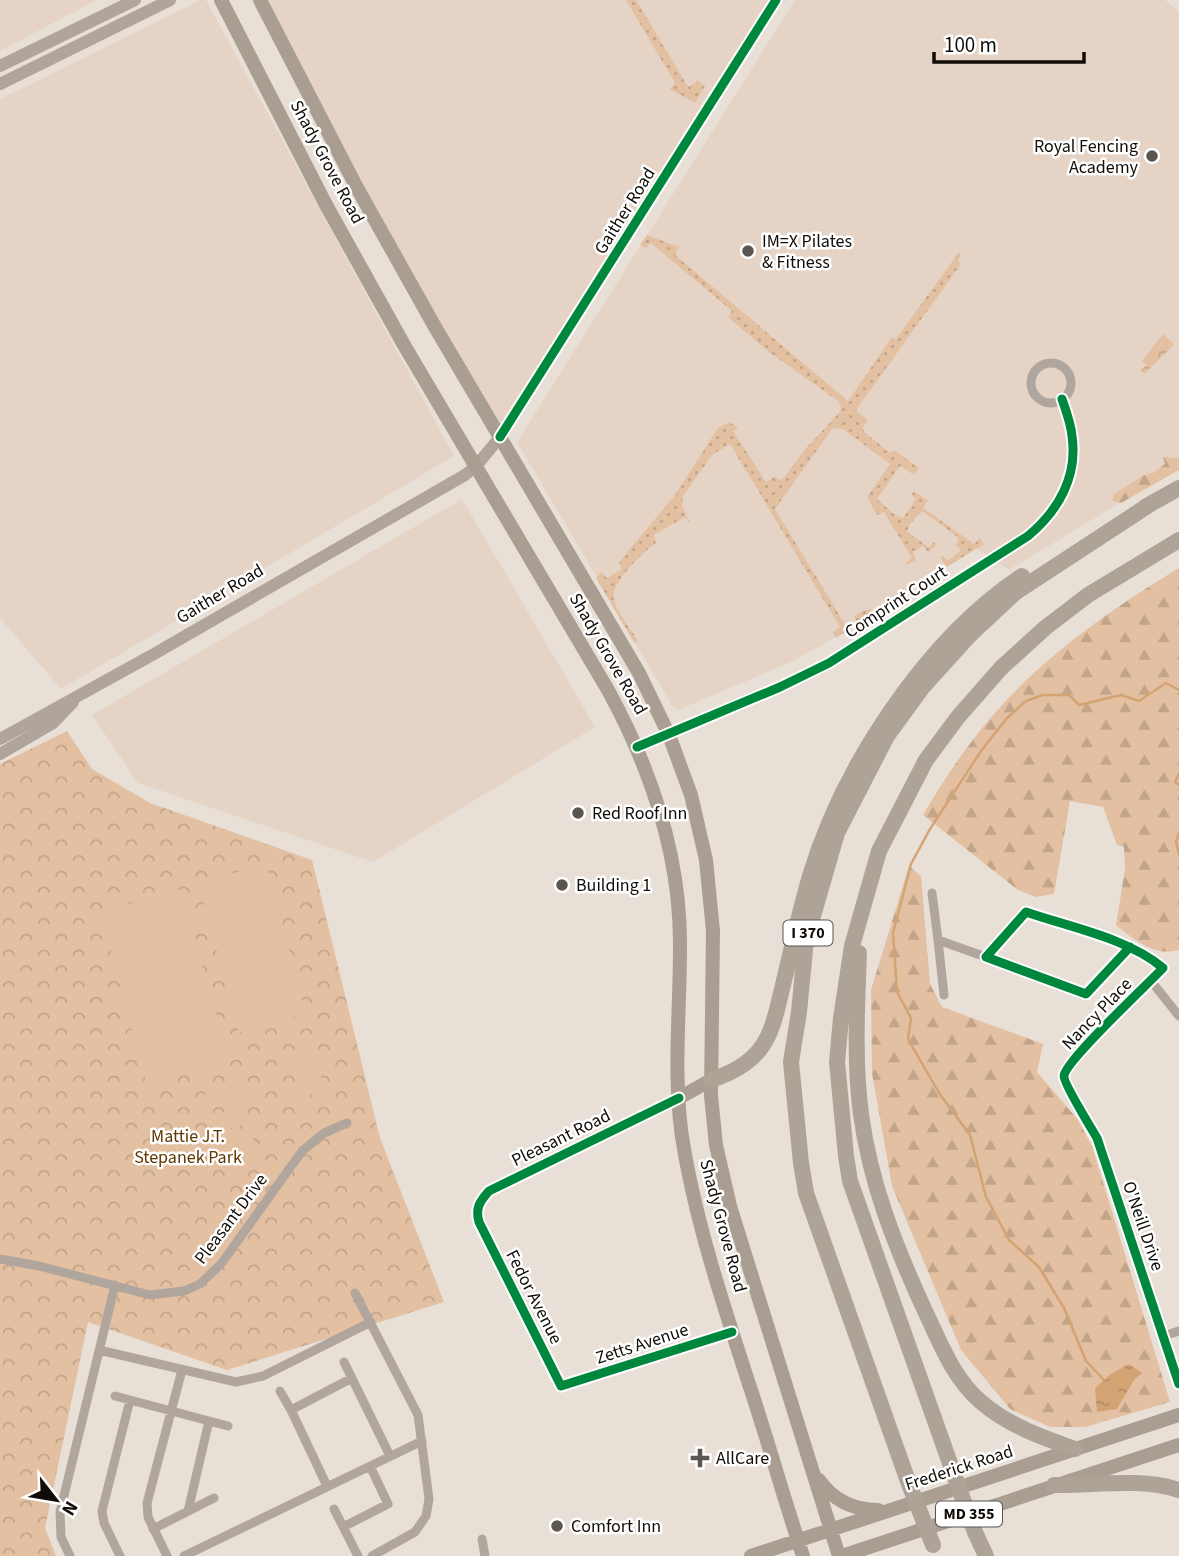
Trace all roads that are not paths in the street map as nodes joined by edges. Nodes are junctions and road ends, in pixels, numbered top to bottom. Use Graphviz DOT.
graph roads {
  1 [pos="135,0"];
  2 [pos="170,0"];
  3 [pos="221,0"];
  4 [pos="260,0"];
  5 [pos="776,0"];
  6 [pos="0,66"];
  7 [pos="305,68"];
  8 [pos="0,85"];
  9 [pos="335,146"];
  10 [pos="1062,399"];
  11 [pos="500,437"];
  12 [pos="477,466"];
  13 [pos="1179,488"];
  14 [pos="1152,503"];
  15 [pos="1179,540"];
  16 [pos="83,692"];
  17 [pos="1,735"];
  18 [pos="669,735"];
  19 [pos="637,747"];
  20 [pos="0,754"];
  21 [pos="932,893"];
  22 [pos="861,908"];
  23 [pos="938,940"];
  24 [pos="1130,947"];
  25 [pos="986,957"];
  26 [pos="1151,981"];
  27 [pos="944,995"];
  28 [pos="1179,1016"];
  29 [pos="711,1080"];
  30 [pos="1065,1084"];
  31 [pos="679,1098"];
  32 [pos="347,1124"];
  33 [pos="479,1222"];
  34 [pos="0,1259"];
  35 [pos="115,1285"];
  36 [pos="355,1293"];
  37 [pos="371,1322"];
  38 [pos="1179,1331"];
  39 [pos="732,1332"];
  40 [pos="1163,1336"];
  41 [pos="99,1350"];
  42 [pos="344,1362"];
  43 [pos="182,1370"];
  44 [pos="352,1378"];
  45 [pos="1179,1384"];
  46 [pos="561,1386"];
  47 [pos="280,1391"];
  48 [pos="115,1396"];
  49 [pos="130,1400"];
  50 [pos="291,1409"];
  51 [pos="171,1410"];
  52 [pos="1179,1415"];
  53 [pos="209,1421"];
  54 [pos="228,1426"];
  55 [pos="422,1441"];
  56 [pos="1179,1445"];
  57 [pos="1075,1449"];
  58 [pos="390,1456"];
  59 [pos="370,1466"];
  60 [pos="814,1473"];
  61 [pos="1054,1485"];
  62 [pos="327,1486"];
  63 [pos="1179,1490"];
  64 [pos="214,1498"];
  65 [pos="334,1509"];
  66 [pos="891,1510"];
  67 [pos="188,1511"];
  68 [pos="343,1527"];
  69 [pos="153,1529"];
  70 [pos="832,1530"];
  71 [pos="482,1539"];
  72 [pos="798,1541"];
  73 [pos="884,1542"];
  74 [pos="936,1551"];
  75 [pos="70,1556"];
  76 [pos="120,1556"];
  77 [pos="167,1556"];
  78 [pos="184,1556"];
  79 [pos="358,1556"];
  80 [pos="372,1556"];
  81 [pos="485,1556"];
  82 [pos="751,1556"];
  83 [pos="803,1556"];
  84 [pos="841,1556"];
  85 [pos="876,1556"];
  86 [pos="985,1556"];
  1 -- 6 [label="main road"];
  2 -- 8 [label="main road"];
  3 -- 12 [label="main road, Shady Grove Road"];
  4 -- 9 [label="main road, Shady Grove Road"];
  5 -- 11 [label="street, Gaither Road"];
  7 -- 9 [label="main road"];
  9 -- 11 [label="main road, Shady Grove Road"];
  10 -- 10 [label="street, Comprint Court"];
  10 -- 18 [label="street, Comprint Court"];
  11 -- 12 [label="main road, Gaither Road"];
  11 -- 18 [label="main road, Shady Grove Road"];
  12 -- 16 [label="main road, Gaither Road"];
  12 -- 19 [label="main road, Shady Grove Road"];
  13 -- 14 [label="highway, I 370"];
  14 -- 29 [label="highway"];
  14 -- 74 [label="highway, I 370, bridge"];
  15 -- 22 [label="highway, I 370"];
  16 -- 17 [label="main road, Gaither Road"];
  16 -- 20 [label="main road, Gaither Road"];
  18 -- 19 [label="street, Comprint Court"];
  18 -- 29 [label="main road, Shady Grove Road"];
  19 -- 31 [label="main road, Shady Grove Road"];
  21 -- 23 [label="street"];
  22 -- 57 [label="highway"];
  22 -- 86 [label="highway, I 370, bridge"];
  23 -- 25 [label="street, Nancy Place"];
  23 -- 27 [label="street"];
  24 -- 25 [label="street, Nancy Place"];
  24 -- 25 [label="street, Nancy Place"];
  24 -- 26 [label="street, Nancy Place"];
  26 -- 28 [label="street"];
  26 -- 30 [label="street, Nancy Place"];
  29 -- 31 [label="main road, Pleasant Road"];
  29 -- 60 [label="main road, Shady Grove Road"];
  30 -- 40 [label="street, O'Neill Drive"];
  31 -- 33 [label="street, Pleasant Road"];
  31 -- 39 [label="main road, Shady Grove Road"];
  32 -- 35 [label="street, Pleasant Drive"];
  33 -- 46 [label="street, Fedor Avenue"];
  34 -- 35 [label="street, Pleasant Drive"];
  35 -- 41 [label="street"];
  36 -- 37 [label="street"];
  37 -- 43 [label="street"];
  37 -- 55 [label="street"];
  38 -- 40 [label="street"];
  39 -- 46 [label="street, Zetts Avenue"];
  39 -- 72 [label="main road, Shady Grove Road"];
  40 -- 45 [label="street, O'Neill Drive"];
  41 -- 43 [label="street"];
  41 -- 75 [label="street"];
  42 -- 44 [label="street"];
  43 -- 51 [label="street"];
  44 -- 50 [label="street"];
  44 -- 58 [label="street"];
  47 -- 50 [label="street"];
  48 -- 49 [label="street"];
  49 -- 51 [label="street"];
  49 -- 76 [label="street"];
  50 -- 62 [label="street"];
  51 -- 53 [label="street"];
  51 -- 69 [label="street"];
  52 -- 57 [label="main road, Frederick Road / MD 355"];
  53 -- 54 [label="street"];
  53 -- 67 [label="street"];
  55 -- 58 [label="street"];
  55 -- 80 [label="street"];
  56 -- 61 [label="main road, MD 355"];
  57 -- 66 [label="main road, Frederick Road / MD 355"];
  58 -- 59 [label="street"];
  59 -- 62 [label="street"];
  59 -- 68 [label="street"];
  60 -- 66 [label="main road"];
  60 -- 70 [label="main road, Shady Grove Road"];
  61 -- 63 [label="highway"];
  61 -- 73 [label="main road, MD 355"];
  62 -- 78 [label="street"];
  64 -- 67 [label="street"];
  65 -- 68 [label="street"];
  66 -- 70 [label="main road, Frederick Road / MD 355"];
  67 -- 69 [label="street"];
  68 -- 79 [label="street"];
  69 -- 77 [label="street"];
  70 -- 72 [label="main road, Frederick Road / MD 355"];
  70 -- 84 [label="main road, Shady Grove Road"];
  71 -- 81 [label="street"];
  72 -- 82 [label="main road, Frederick Road / MD 355"];
  72 -- 83 [label="main road, Shady Grove Road"];
  73 -- 84 [label="main road, MD 355"];
  73 -- 85 [label="main road"];
}
